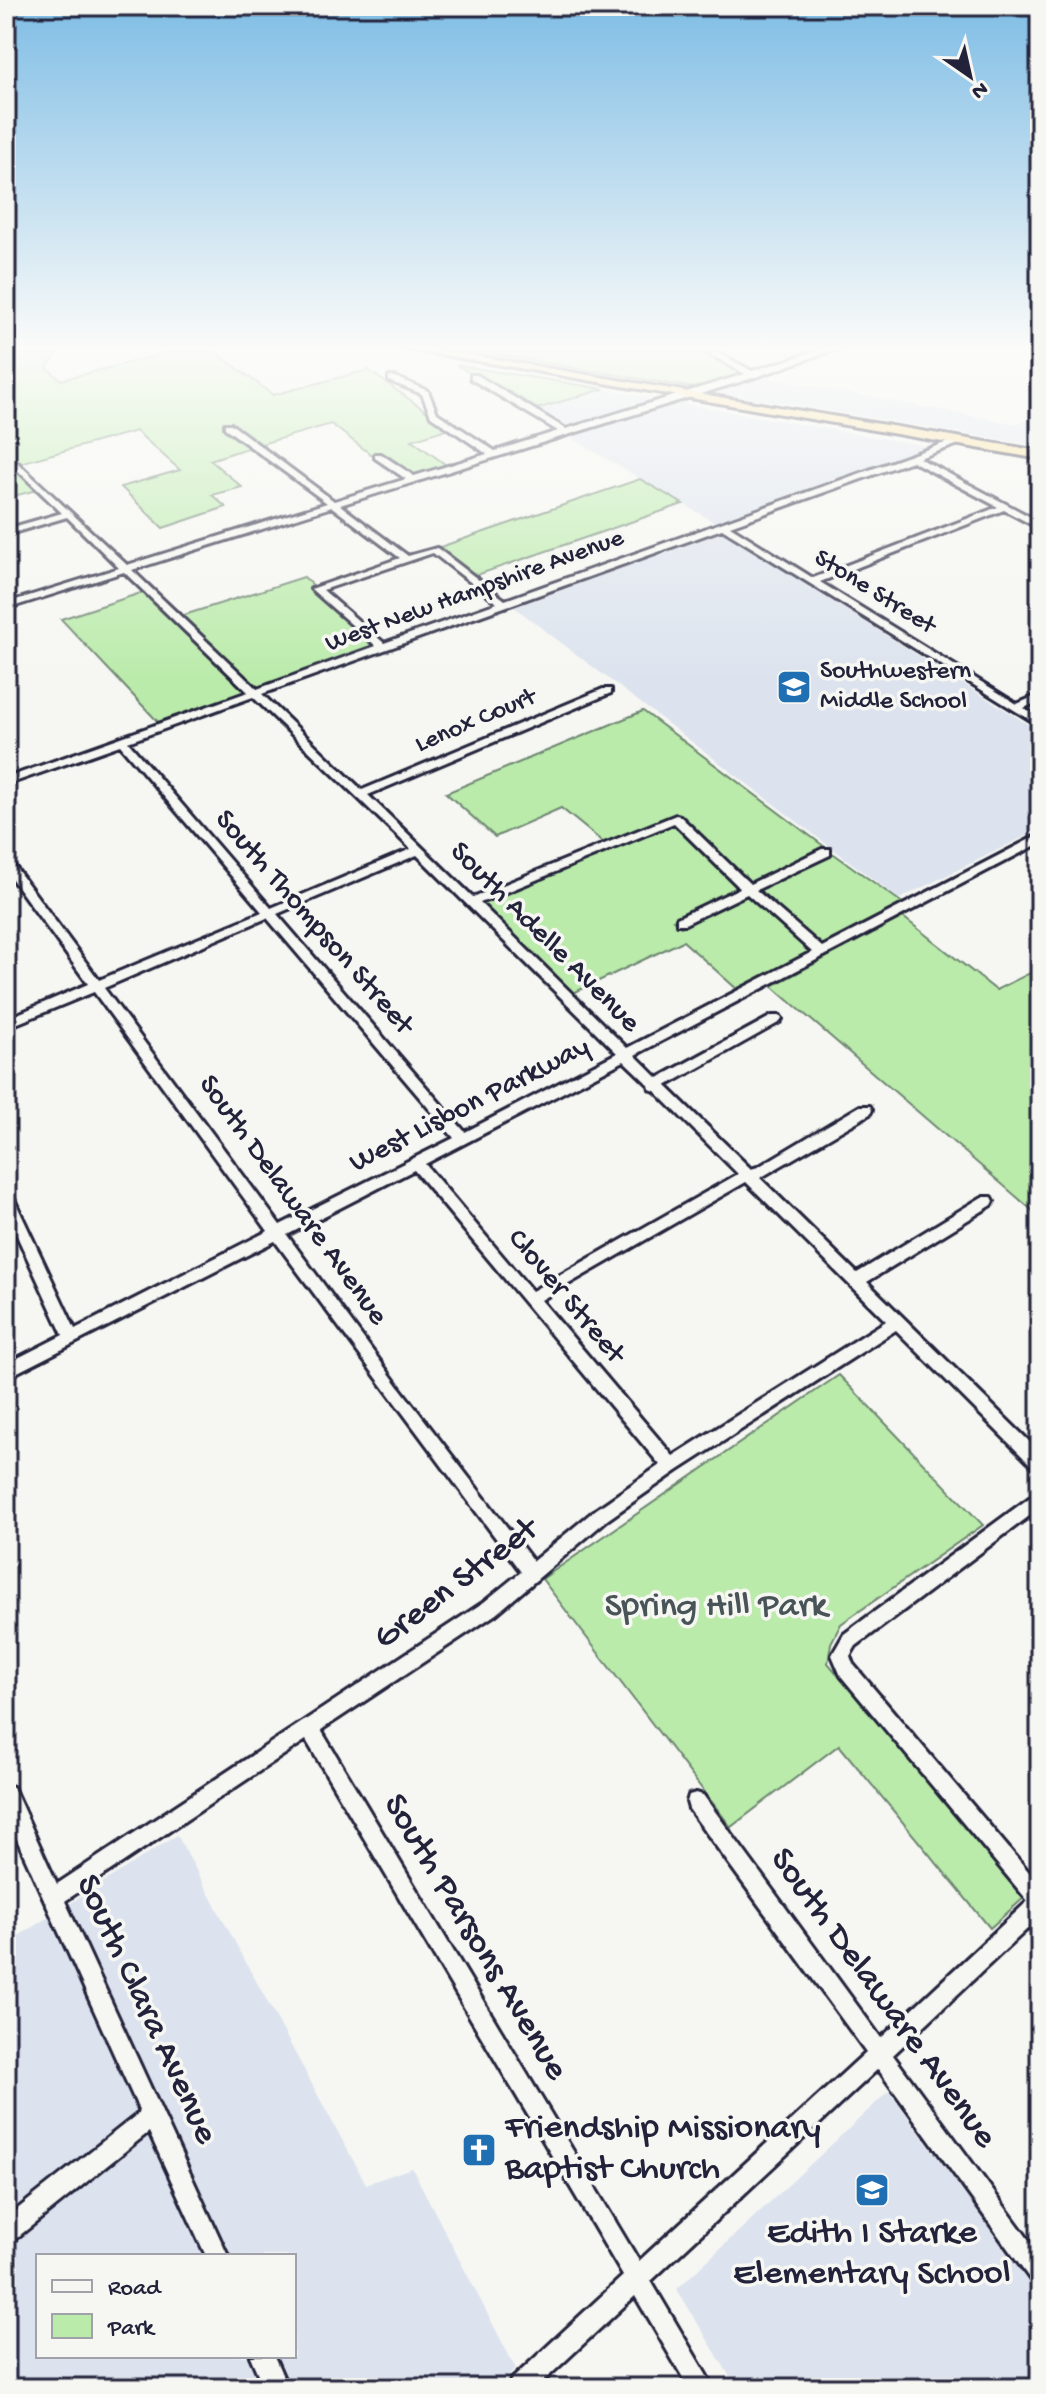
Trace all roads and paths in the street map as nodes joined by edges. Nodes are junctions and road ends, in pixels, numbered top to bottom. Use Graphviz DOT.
graph roads {
  1 [pos="11,459"];
  2 [pos="271,459"];
  3 [pos="382,459"];
  4 [pos="483,459"];
  5 [pos="911,459"];
  6 [pos="914,459"];
  7 [pos="414,480"];
  8 [pos="333,506"];
  9 [pos="1005,507"];
  10 [pos="67,514"];
  11 [pos="724,526"];
  12 [pos="1040,526"];
  13 [pos="6,532"];
  14 [pos="407,559"];
  15 [pos="125,570"];
  16 [pos="813,581"];
  17 [pos="505,605"];
  18 [pos="6,606"];
  19 [pos="384,648"];
  20 [pos="607,691"];
  21 [pos="258,693"];
  22 [pos="1040,697"];
  23 [pos="1016,708"];
  24 [pos="1040,723"];
  25 [pos="122,741"];
  26 [pos="6,782"];
  27 [pos="361,794"];
  28 [pos="1040,838"];
  29 [pos="419,850"];
  30 [pos="826,852"];
  31 [pos="6,863"];
  32 [pos="747,888"];
  33 [pos="472,902"];
  34 [pos="271,912"];
  35 [pos="681,921"];
  36 [pos="821,953"];
  37 [pos="97,986"];
  38 [pos="776,1019"];
  39 [pos="6,1024"];
  40 [pos="624,1055"];
  41 [pos="655,1086"];
  42 [pos="865,1110"];
  43 [pos="463,1139"];
  44 [pos="416,1163"];
  45 [pos="747,1175"];
  46 [pos="987,1201"];
  47 [pos="9,1203"];
  48 [pos="279,1233"];
  49 [pos="855,1282"];
  50 [pos="532,1298"];
  51 [pos="896,1322"];
  52 [pos="72,1338"];
  53 [pos="6,1371"];
  54 [pos="1040,1463"];
  55 [pos="671,1466"];
  56 [pos="1040,1498"];
  57 [pos="532,1573"];
  58 [pos="310,1729"];
  59 [pos="6,1794"];
  60 [pos="696,1802"];
  61 [pos="54,1897"];
  62 [pos="1040,1902"];
  63 [pos="880,2052"];
  64 [pos="153,2115"];
  65 [pos="6,2232"];
  66 [pos="216,2254"];
  67 [pos="1040,2274"];
  68 [pos="637,2280"];
  69 [pos="263,2358"];
  70 [pos="276,2388"];
  71 [pos="519,2388"];
  72 [pos="702,2388"];
  1 -- 10 [label="street, South Adelle Avenue"];
  2 -- 8 [label="street"];
  3 -- 7 [label="street"];
  4 -- 7 [label="street"];
  5 -- 11 [label="street, West New Hampshire Avenue"];
  6 -- 9 [label="street"];
  7 -- 8 [label="street"];
  8 -- 14 [label="street"];
  8 -- 15 [label="street"];
  9 -- 12 [label="street"];
  9 -- 16 [label="street"];
  10 -- 13 [label="street"];
  10 -- 15 [label="street, South Adelle Avenue"];
  11 -- 16 [label="street, Stone Street"];
  11 -- 17 [label="street, West New Hampshire Avenue"];
  14 -- 17 [label="street"];
  14 -- 19 [label="street"];
  15 -- 18 [label="street"];
  15 -- 21 [label="street, South Adelle Avenue"];
  16 -- 23 [label="street, Stone Street"];
  17 -- 19 [label="street, West New Hampshire Avenue"];
  19 -- 21 [label="street, West New Hampshire Avenue"];
  20 -- 27 [label="street, Lenox Court"];
  21 -- 25 [label="street, West New Hampshire Avenue"];
  21 -- 27 [label="street, South Adelle Avenue"];
  22 -- 23 [label="street"];
  23 -- 24 [label="street, Stone Street"];
  25 -- 26 [label="street, West New Hampshire Avenue"];
  25 -- 34 [label="street, South Thompson Street"];
  27 -- 29 [label="street, South Adelle Avenue"];
  28 -- 36 [label="street, West Lisbon Parkway"];
  29 -- 33 [label="street, South Adelle Avenue"];
  29 -- 34 [label="street"];
  30 -- 32 [label="street"];
  31 -- 37 [label="street, South Delaware Avenue"];
  32 -- 33 [label="street"];
  32 -- 35 [label="street"];
  32 -- 36 [label="street"];
  33 -- 40 [label="street, South Adelle Avenue"];
  34 -- 37 [label="street"];
  34 -- 43 [label="street, South Thompson Street"];
  36 -- 40 [label="street, West Lisbon Parkway"];
  37 -- 39 [label="street"];
  37 -- 48 [label="street, South Delaware Avenue"];
  38 -- 41 [label="street"];
  40 -- 41 [label="street, South Adelle Avenue"];
  40 -- 43 [label="street, West Lisbon Parkway"];
  41 -- 45 [label="street, South Adelle Avenue"];
  42 -- 45 [label="street"];
  43 -- 44 [label="street, West Lisbon Parkway"];
  44 -- 48 [label="street, West Lisbon Parkway"];
  44 -- 50 [label="street, Clover Street"];
  45 -- 49 [label="street, South Adelle Avenue"];
  45 -- 50 [label="street"];
  46 -- 49 [label="street"];
  47 -- 52 [label="street"];
  48 -- 52 [label="street, West Lisbon Parkway"];
  48 -- 57 [label="street, South Delaware Avenue"];
  49 -- 51 [label="street, South Adelle Avenue"];
  50 -- 55 [label="street, Clover Street"];
  51 -- 54 [label="street, South Adelle Avenue"];
  51 -- 55 [label="street, Green Street"];
  52 -- 53 [label="street, West Lisbon Parkway"];
  55 -- 57 [label="street, Green Street"];
  56 -- 62 [label="street"];
  57 -- 58 [label="street, Green Street"];
  58 -- 61 [label="street, Green Street"];
  58 -- 68 [label="street, South Parsons Avenue"];
  59 -- 61 [label="street, South Clara Avenue"];
  60 -- 63 [label="street, South Delaware Avenue"];
  61 -- 64 [label="street, South Clara Avenue"];
  62 -- 63 [label="street"];
  63 -- 67 [label="street, South Delaware Avenue"];
  63 -- 68 [label="street"];
  64 -- 65 [label="street"];
  64 -- 66 [label="street, South Clara Avenue"];
  68 -- 71 [label="street"];
  68 -- 72 [label="street, South Parsons Avenue"];
  69 -- 70 [label="street"];
}
